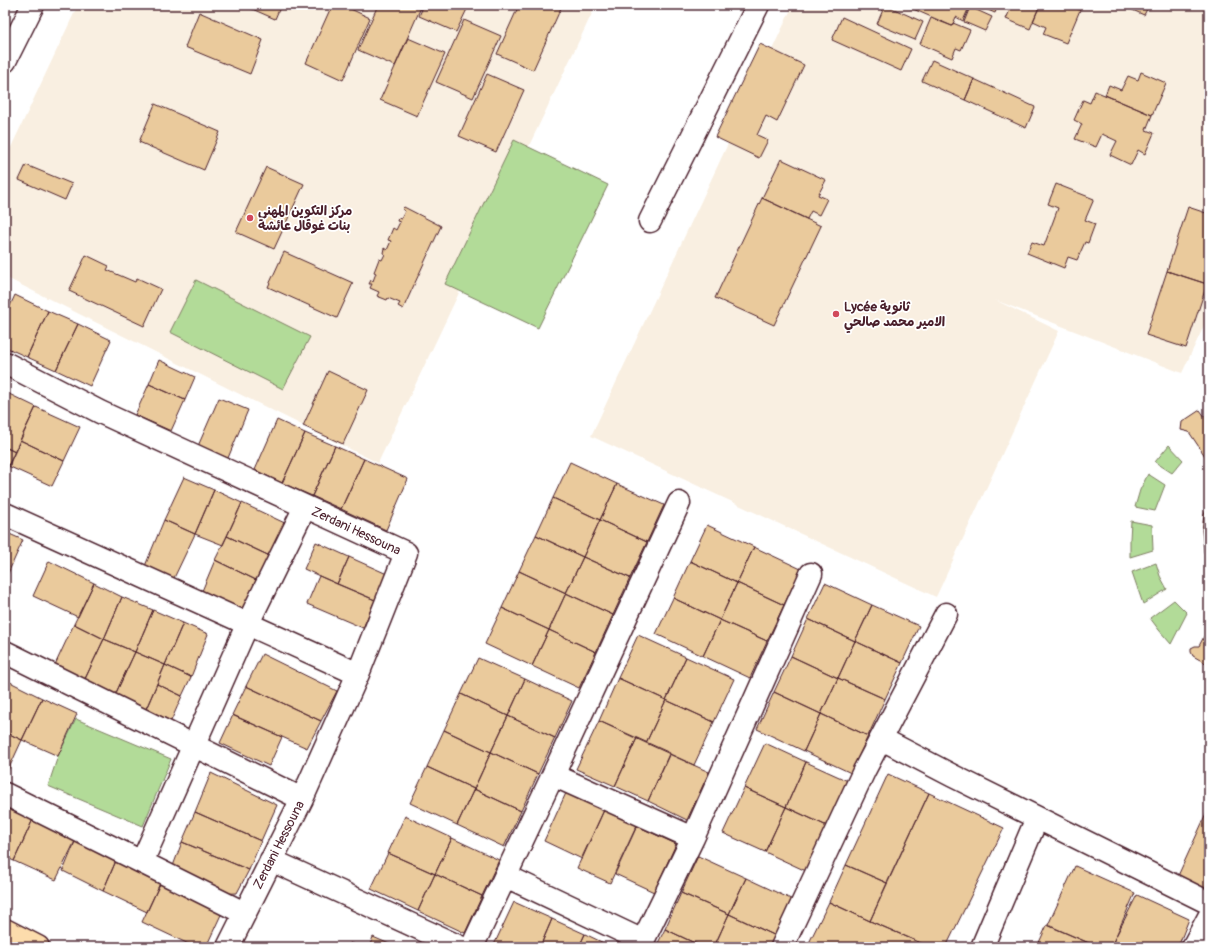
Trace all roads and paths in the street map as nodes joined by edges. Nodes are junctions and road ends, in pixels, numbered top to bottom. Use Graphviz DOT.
graph roads {
  1 [pos="32,5"];
  2 [pos="758,5"];
  3 [pos="5,61"];
  4 [pos="650,221"];
  5 [pos="5,363"];
  6 [pos="679,503"];
  7 [pos="305,507"];
  8 [pos="5,514"];
  9 [pos="811,574"];
  10 [pos="946,614"];
  11 [pos="248,623"];
  12 [pos="5,652"];
  13 [pos="358,674"];
  14 [pos="882,739"];
  15 [pos="194,746"];
  16 [pos="554,775"];
  17 [pos="5,794"];
  18 [pos="302,798"];
  19 [pos="1037,818"];
  20 [pos="693,838"];
  21 [pos="271,860"];
  22 [pos="142,862"];
  23 [pos="506,876"];
  24 [pos="1209,903"];
  25 [pos="244,913"];
  26 [pos="1209,916"];
  27 [pos="5,930"];
  28 [pos="642,944"];
  29 [pos="983,945"];
  30 [pos="38,947"];
  31 [pos="228,947"];
  32 [pos="460,947"];
  33 [pos="472,947"];
  34 [pos="782,947"];
  35 [pos="1193,947"];
  1 -- 3 [label="street"];
  2 -- 4 [label="street"];
  5 -- 7 [label="street, Zerdani Hessouna"];
  6 -- 16 [label="street"];
  7 -- 11 [label="street"];
  7 -- 13 [label="street, Zerdani Hessouna"];
  8 -- 11 [label="street"];
  9 -- 20 [label="street"];
  10 -- 14 [label="street"];
  11 -- 13 [label="street"];
  11 -- 15 [label="street"];
  12 -- 15 [label="street"];
  13 -- 18 [label="street, Zerdani Hessouna"];
  14 -- 19 [label="street"];
  14 -- 34 [label="street"];
  15 -- 18 [label="street"];
  15 -- 22 [label="street"];
  16 -- 20 [label="street"];
  16 -- 23 [label="street"];
  17 -- 22 [label="street"];
  18 -- 21 [label="street, Zerdani Hessouna"];
  19 -- 24 [label="street"];
  19 -- 29 [label="street"];
  20 -- 28 [label="street"];
  21 -- 25 [label="street, Zerdani Hessouna"];
  21 -- 32 [label="street"];
  22 -- 25 [label="street"];
  23 -- 28 [label="street"];
  23 -- 33 [label="street"];
  25 -- 31 [label="street, Zerdani Hessouna"];
  26 -- 35 [label="street"];
  27 -- 30 [label="main road"];
}
